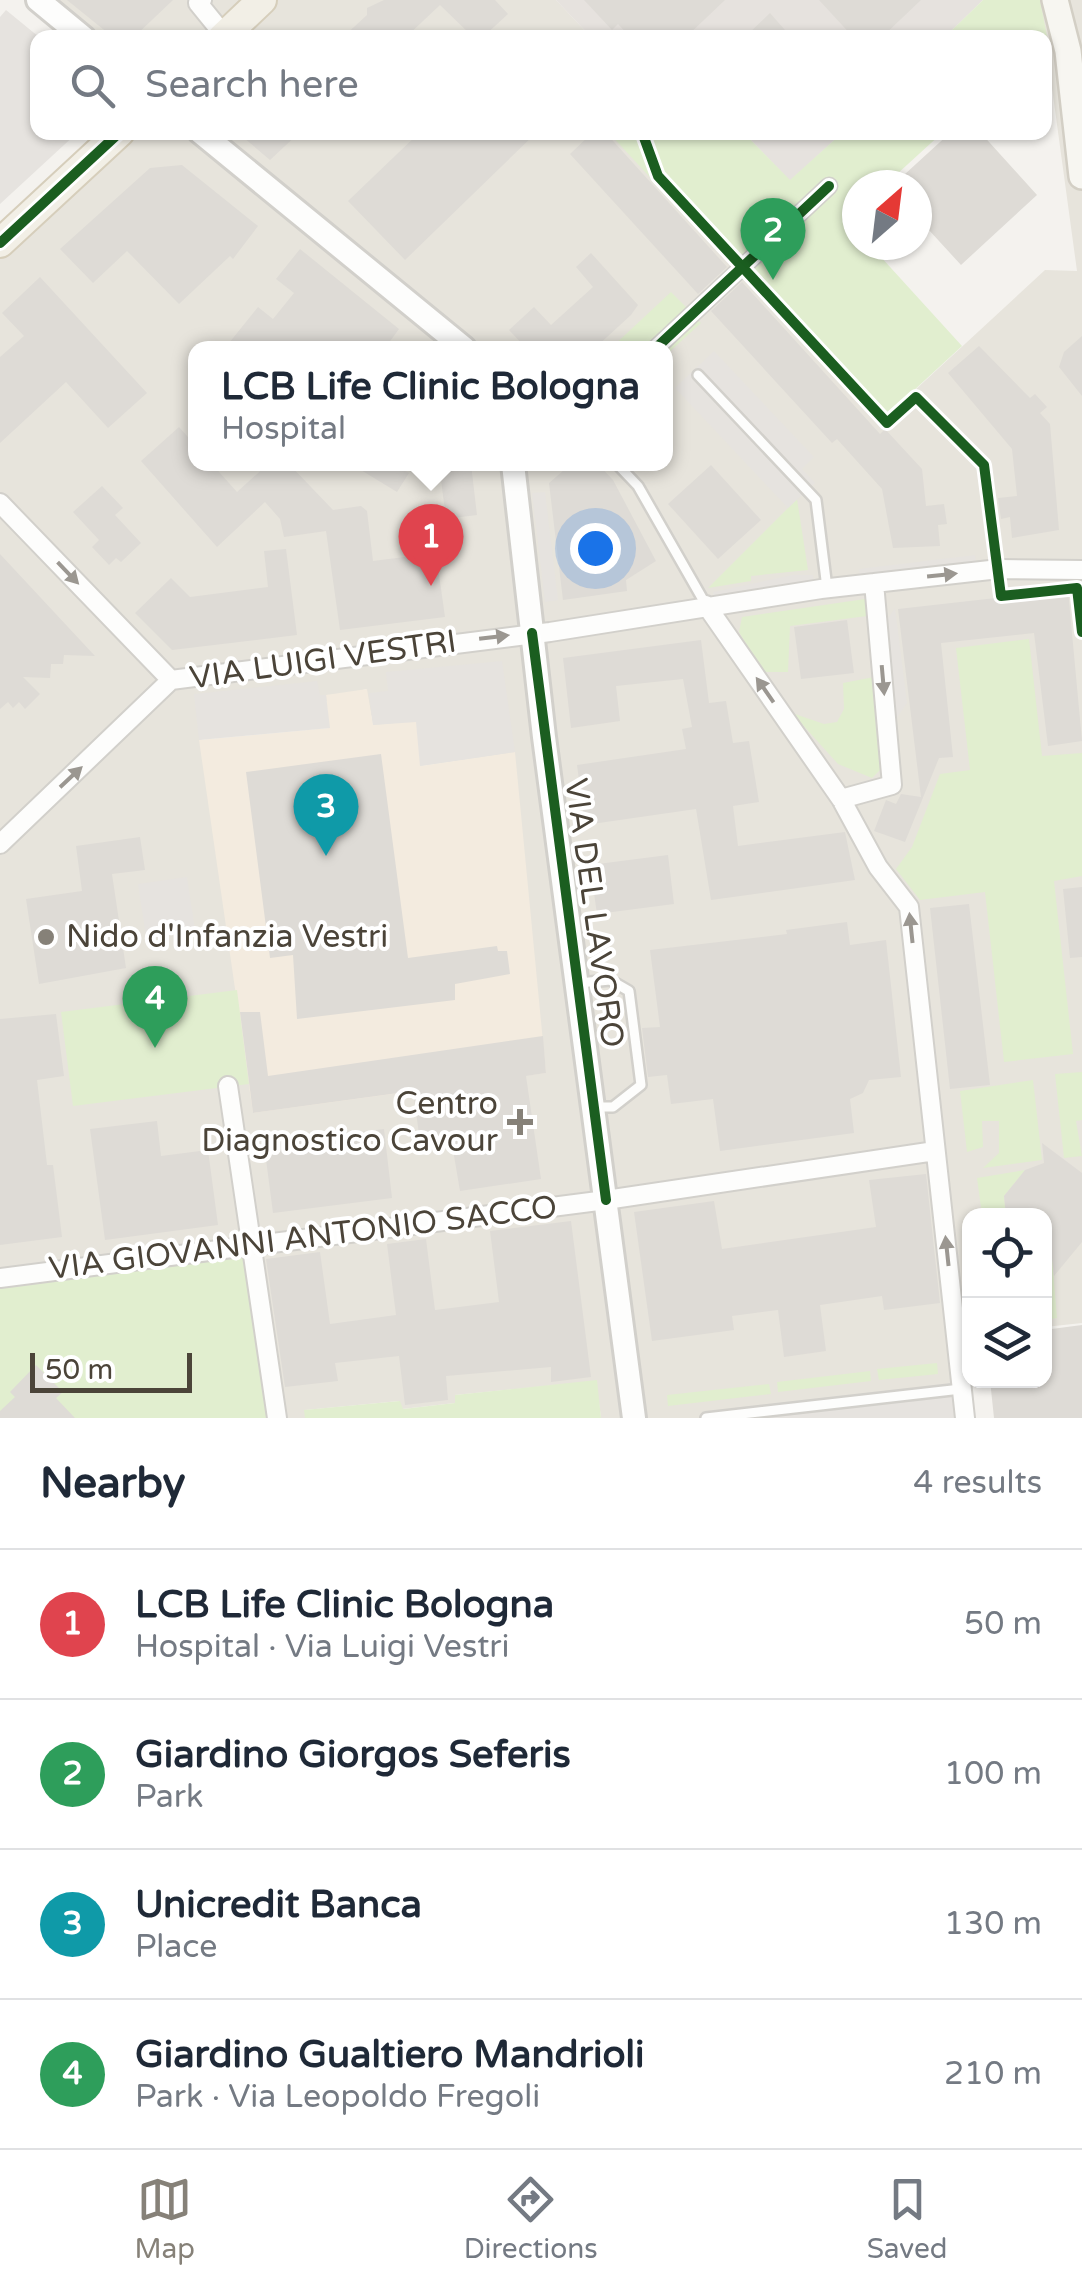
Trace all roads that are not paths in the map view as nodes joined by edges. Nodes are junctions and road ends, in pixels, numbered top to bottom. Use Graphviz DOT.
graph roads {
  1 [pos="38,0"];
  2 [pos="202,0"];
  3 [pos="262,0"];
  4 [pos="1055,0"];
  5 [pos="74,30"];
  6 [pos="218,30"];
  7 [pos="230,30"];
  8 [pos="111,140"];
  9 [pos="210,140"];
  10 [pos="1082,176"];
  11 [pos="830,186"];
  12 [pos="0,243"];
  13 [pos="455,341"];
  14 [pos="664,341"];
  15 [pos="698,375"];
  16 [pos="515,471"];
  17 [pos="624,471"];
  18 [pos="0,503"];
  19 [pos="1082,570"];
  20 [pos="874,583"];
  21 [pos="828,588"];
  22 [pos="706,606"];
  23 [pos="532,633"];
  24 [pos="171,680"];
  25 [pos="841,799"];
  26 [pos="0,844"];
  27 [pos="579,983"];
  28 [pos="228,1086"];
  29 [pos="594,1107"];
  30 [pos="935,1151"];
  31 [pos="606,1200"];
  32 [pos="250,1243"];
  33 [pos="0,1278"];
  34 [pos="961,1389"];
  35 [pos="278,1418"];
  36 [pos="634,1418"];
  37 [pos="706,1418"];
  38 [pos="965,1418"];
  1 -- 5 [label="street"];
  2 -- 6 [label="street"];
  3 -- 7 [label="main road"];
  4 -- 10 [label="main road"];
  8 -- 12 [label="main road"];
  9 -- 13 [label="street"];
  11 -- 14 [label="street"];
  15 -- 21 [label="lane"];
  16 -- 23 [label="street, VIA DEL LAVORO"];
  17 -- 22 [label="lane"];
  18 -- 24 [label="street, one-way"];
  20 -- 19 [label="street, one-way"];
  20 -- 21 [label="street"];
  20 -- 25 [label="street, one-way"];
  21 -- 22 [label="street"];
  22 -- 23 [label="street"];
  25 -- 22 [label="street, one-way"];
  24 -- 23 [label="street, VIA LUIGI VESTRI, one-way"];
  23 -- 27 [label="street, VIA DEL LAVORO"];
  26 -- 24 [label="street, VIA LUIGI VESTRI, one-way"];
  30 -- 25 [label="street, one-way"];
  27 -- 29 [label="street, VIA DEL LAVORO"];
  27 -- 29 [label="lane"];
  28 -- 32 [label="street"];
  29 -- 31 [label="street, VIA DEL LAVORO"];
  30 -- 31 [label="street, VIA GIOVANNI ANTONIO SACCO"];
  34 -- 30 [label="street, one-way"];
  31 -- 32 [label="street, VIA GIOVANNI ANTONIO SACCO"];
  31 -- 36 [label="street, VIA DEL LAVORO"];
  32 -- 33 [label="street, VIA GIOVANNI ANTONIO SACCO"];
  32 -- 35 [label="street"];
  34 -- 37 [label="lane"];
  34 -- 38 [label="street"];
}
